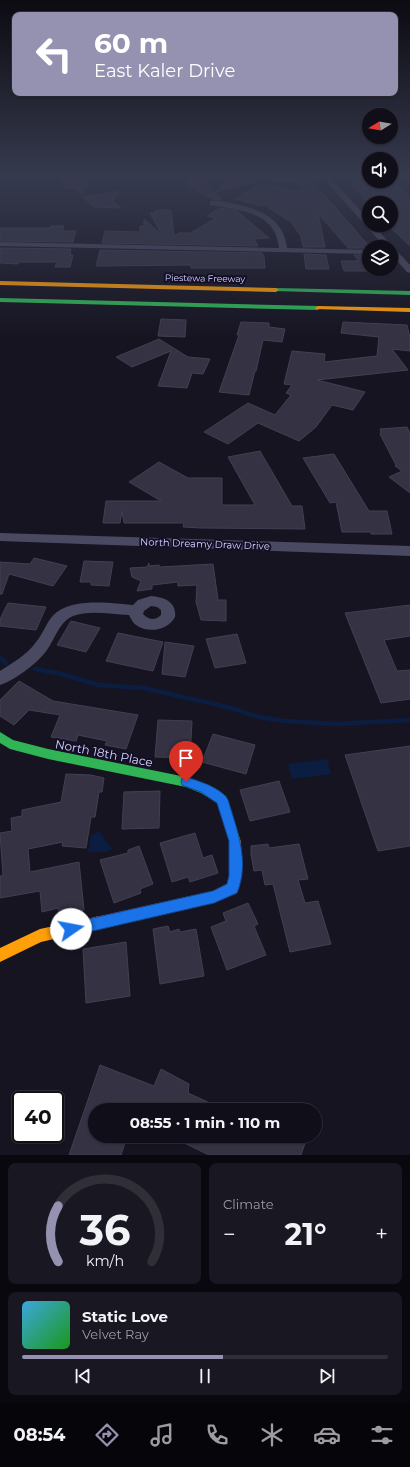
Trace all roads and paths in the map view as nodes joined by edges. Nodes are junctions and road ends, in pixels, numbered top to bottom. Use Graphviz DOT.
graph roads {
  1 [pos="277,231"];
  2 [pos="375,232"];
  3 [pos="383,240"];
  4 [pos="0,244"];
  5 [pos="284,250"];
  6 [pos="362,252"];
  7 [pos="398,257"];
  8 [pos="410,270"];
  9 [pos="0,283"];
  10 [pos="410,293"];
  11 [pos="0,300"];
  12 [pos="410,310"];
  13 [pos="0,537"];
  14 [pos="410,551"];
  15 [pos="136,611"];
  16 [pos="0,679"];
  17 [pos="0,737"];
  18 [pos="0,955"];
  1 -- 5 [label="street"];
  2 -- 3 [label="street"];
  4 -- 5 [label="street"];
  5 -- 6 [label="street"];
  7 -- 8 [label="street"];
  9 -- 10 [label="main road, Piestewa Freeway"];
  11 -- 12 [label="main road"];
  13 -- 14 [label="street, North Dreamy Draw Drive"];
  15 -- 16 [label="street"];
  17 -- 18 [label="main road, North 18th Place"];
}
